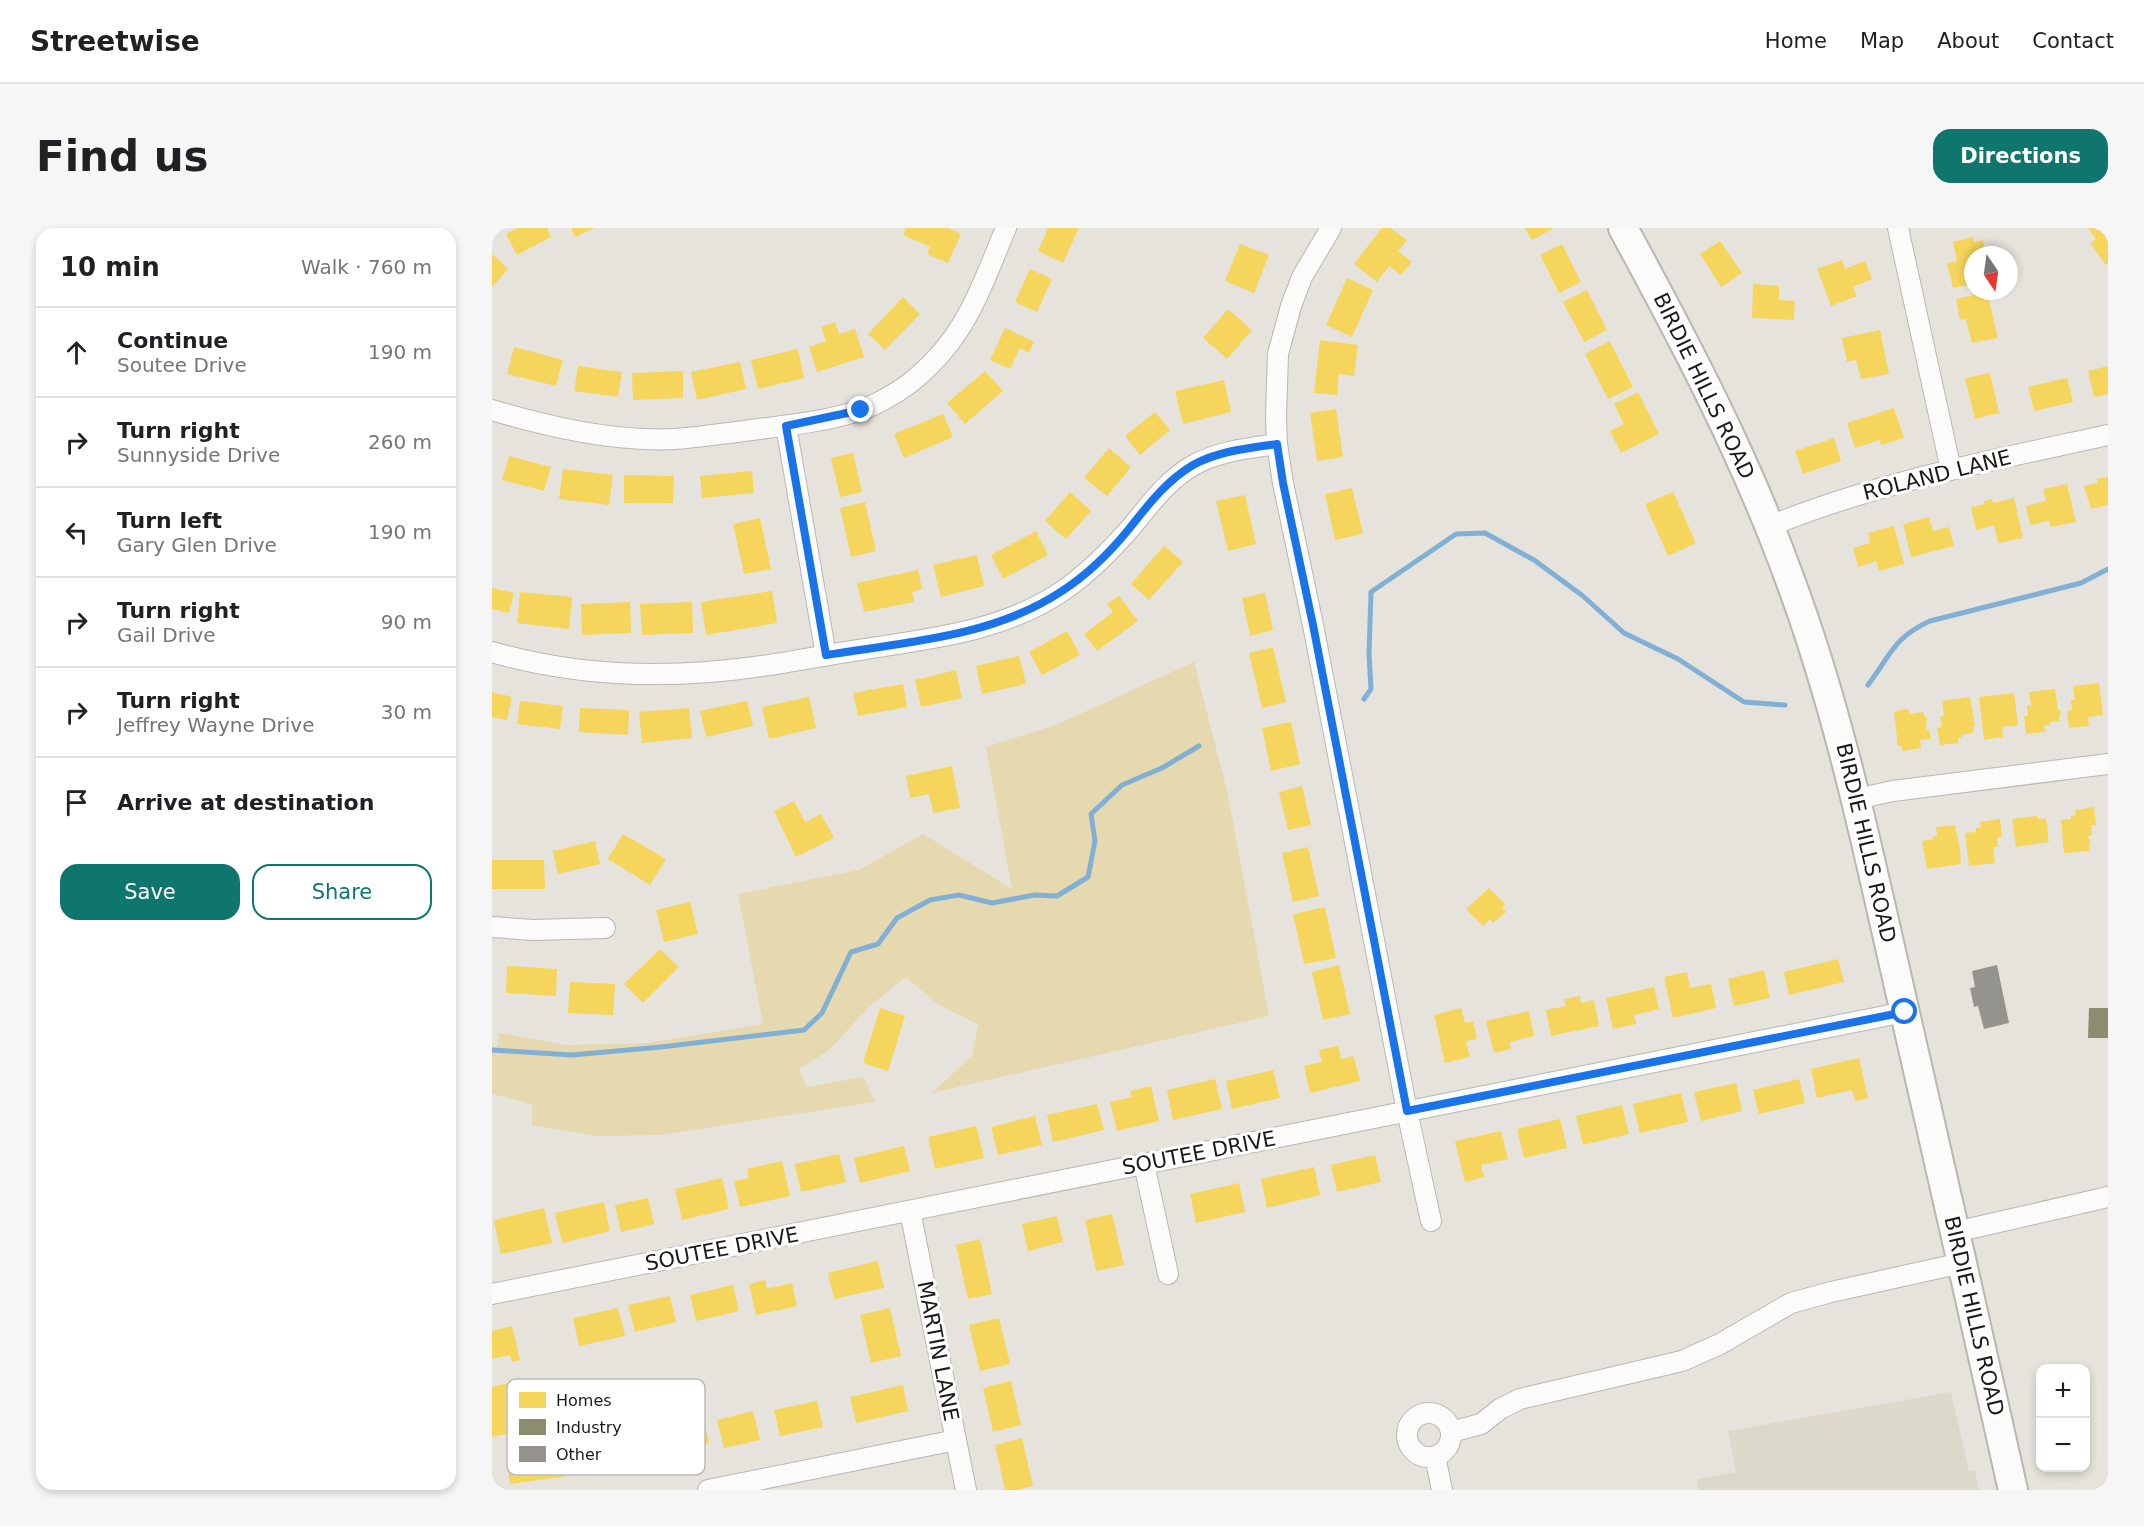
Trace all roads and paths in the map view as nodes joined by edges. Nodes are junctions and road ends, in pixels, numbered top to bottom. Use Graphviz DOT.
graph roads {
  1 [pos="1006,228"];
  2 [pos="1331,228"];
  3 [pos="1623,228"];
  4 [pos="1898,228"];
  5 [pos="492,410"];
  6 [pos="786,426"];
  7 [pos="2108,435"];
  8 [pos="1277,444"];
  9 [pos="1951,470"];
  10 [pos="1770,526"];
  11 [pos="492,652"];
  12 [pos="826,655"];
  13 [pos="2108,764"];
  14 [pos="1856,799"];
  15 [pos="492,927"];
  16 [pos="605,928"];
  17 [pos="1905,1012"];
  18 [pos="1407,1111"];
  19 [pos="1144,1164"];
  20 [pos="2108,1197"];
  21 [pos="910,1211"];
  22 [pos="1431,1221"];
  23 [pos="1955,1232"];
  24 [pos="1962,1263"];
  25 [pos="1168,1274"];
  26 [pos="492,1294"];
  27 [pos="1451,1432"];
  28 [pos="956,1440"];
  29 [pos="1435,1456"];
  30 [pos="708,1490"];
  31 [pos="966,1490"];
  32 [pos="1443,1490"];
  33 [pos="2013,1490"];
  1 -- 6 [label="street"];
  2 -- 8 [label="street"];
  3 -- 10 [label="main road, BIRDIE HILLS ROAD"];
  4 -- 9 [label="street"];
  5 -- 6 [label="street"];
  6 -- 12 [label="street"];
  7 -- 9 [label="street, ROLAND LANE"];
  8 -- 12 [label="street"];
  8 -- 18 [label="street"];
  9 -- 10 [label="street, ROLAND LANE"];
  10 -- 14 [label="main road, BIRDIE HILLS ROAD"];
  11 -- 12 [label="street"];
  13 -- 14 [label="street"];
  14 -- 17 [label="main road, BIRDIE HILLS ROAD"];
  15 -- 16 [label="street"];
  17 -- 18 [label="street, SOUTEE DRIVE"];
  17 -- 23 [label="main road, BIRDIE HILLS ROAD"];
  18 -- 19 [label="street, SOUTEE DRIVE"];
  18 -- 22 [label="street"];
  19 -- 21 [label="street, SOUTEE DRIVE"];
  19 -- 25 [label="street"];
  20 -- 23 [label="street"];
  21 -- 26 [label="street, SOUTEE DRIVE"];
  21 -- 28 [label="street, MARTIN LANE"];
  23 -- 24 [label="main road, BIRDIE HILLS ROAD"];
  24 -- 27 [label="street"];
  24 -- 33 [label="main road, BIRDIE HILLS ROAD"];
  27 -- 29 [label="street"];
  27 -- 29 [label="street"];
  28 -- 30 [label="street"];
  28 -- 31 [label="street, MARTIN LANE"];
  29 -- 32 [label="street"];
}
